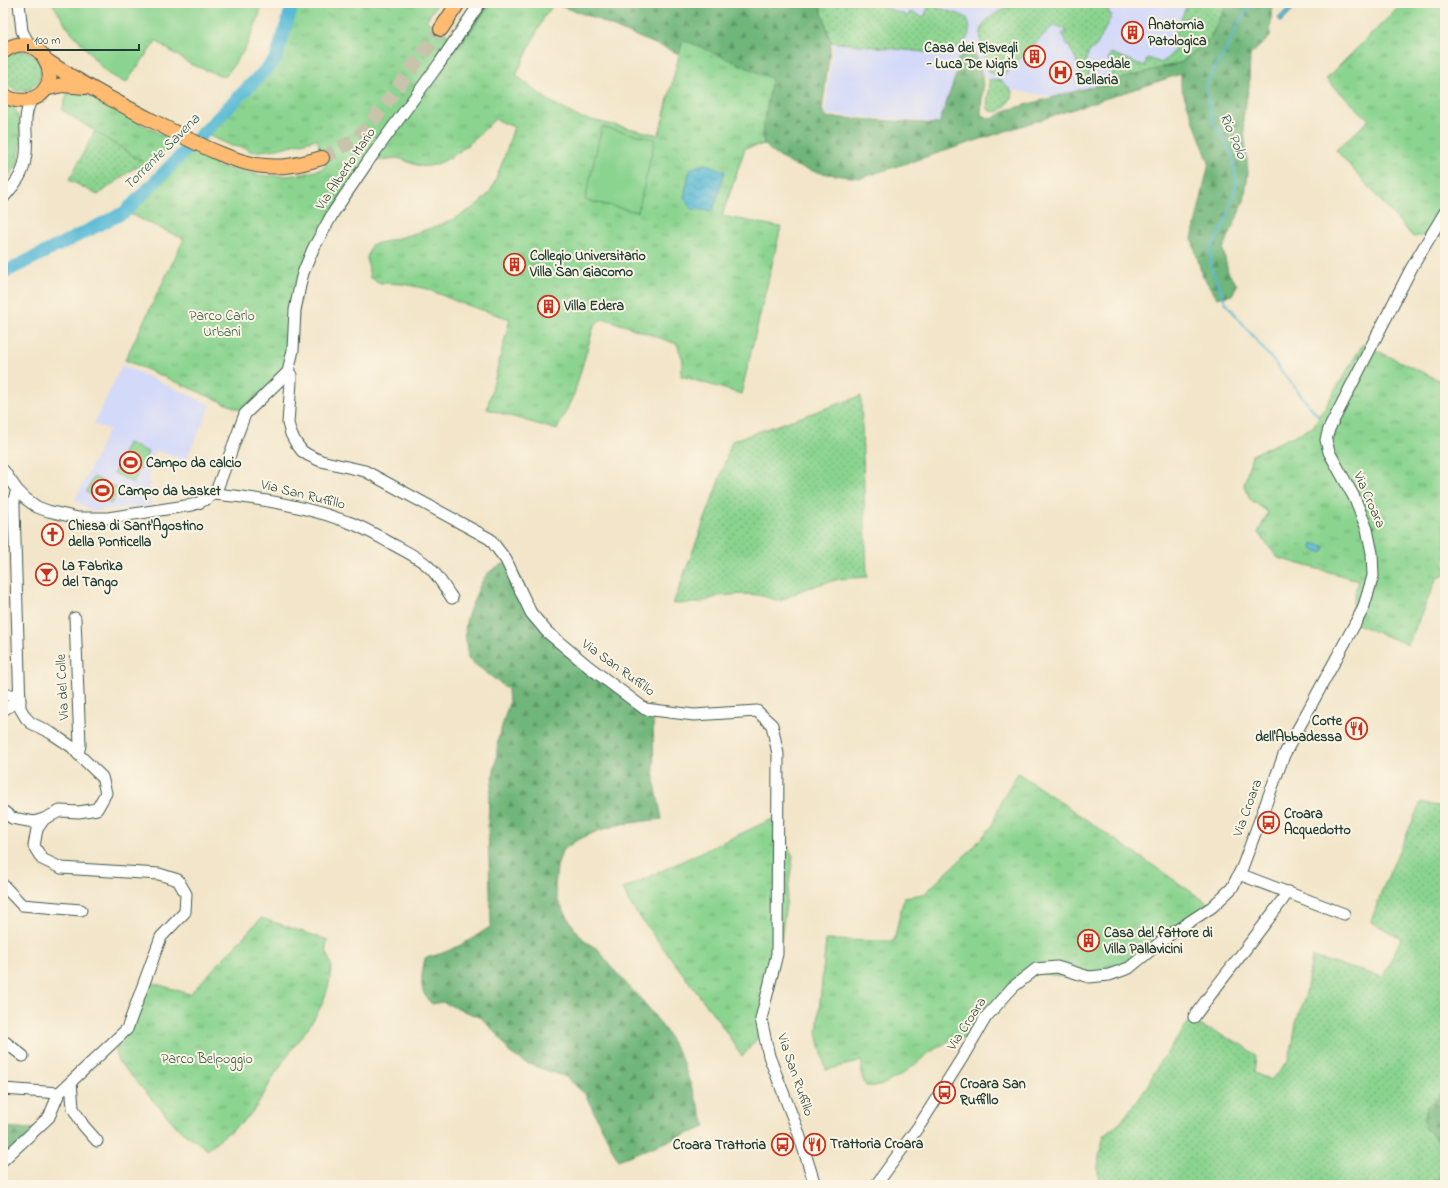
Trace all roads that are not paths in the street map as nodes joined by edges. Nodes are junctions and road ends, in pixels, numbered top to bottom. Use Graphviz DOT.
graph roads {
  1 [pos="19,3"];
  2 [pos="458,3"];
  3 [pos="480,3"];
  4 [pos="20,22"];
  5 [pos="441,29"];
  6 [pos="30,46"];
  7 [pos="7,49"];
  8 [pos="47,61"];
  9 [pos="45,89"];
  10 [pos="93,89"];
  11 [pos="8,96"];
  12 [pos="32,99"];
  13 [pos="25,119"];
  14 [pos="322,158"];
  15 [pos="3,198"];
  16 [pos="1445,212"];
  17 [pos="288,372"];
  18 [pos="4,476"];
  19 [pos="17,490"];
  20 [pos="214,494"];
  21 [pos="26,499"];
  22 [pos="14,526"];
  23 [pos="452,598"];
  24 [pos="74,618"];
  25 [pos="3,695"];
  26 [pos="20,698"];
  27 [pos="3,710"];
  28 [pos="78,754"];
  29 [pos="3,811"];
  30 [pos="44,819"];
  31 [pos="1239,874"];
  32 [pos="3,885"];
  33 [pos="1288,892"];
  34 [pos="81,910"];
  35 [pos="1344,914"];
  36 [pos="1194,1017"];
  37 [pos="3,1041"];
  38 [pos="22,1056"];
  39 [pos="71,1082"];
  40 [pos="3,1089"];
  41 [pos="60,1093"];
  42 [pos="97,1141"];
  43 [pos="3,1160"];
  44 [pos="815,1185"];
  45 [pos="876,1185"];
  1 -- 4 [label="street"];
  2 -- 5 [label="main road"];
  3 -- 17 [label="street, Via Alberto Mario"];
  4 -- 6 [label="street"];
  4 -- 7 [label="street"];
  6 -- 7 [label="main road"];
  6 -- 8 [label="main road"];
  8 -- 9 [label="main road"];
  8 -- 10 [label="main road"];
  9 -- 10 [label="main road"];
  9 -- 12 [label="main road"];
  10 -- 14 [label="main road"];
  11 -- 12 [label="main road"];
  11 -- 13 [label="street"];
  12 -- 13 [label="street"];
  13 -- 15 [label="street"];
  16 -- 31 [label="street, Via Croara"];
  17 -- 20 [label="street"];
  17 -- 44 [label="street, Via San Ruffillo"];
  18 -- 19 [label="street"];
  19 -- 21 [label="street"];
  19 -- 22 [label="street, Via del Colle"];
  20 -- 21 [label="street"];
  20 -- 23 [label="street, Via San Ruffillo"];
  21 -- 22 [label="street, Via del Colle"];
  22 -- 26 [label="street, Via del Colle"];
  24 -- 28 [label="street, Via del Colle"];
  25 -- 26 [label="street"];
  26 -- 27 [label="street"];
  26 -- 28 [label="street, Via del Colle"];
  28 -- 30 [label="street, Via del Colle"];
  29 -- 30 [label="street, Via del Colle"];
  30 -- 39 [label="street"];
  31 -- 33 [label="street"];
  31 -- 45 [label="street, Via Croara"];
  32 -- 34 [label="street"];
  33 -- 35 [label="street"];
  33 -- 36 [label="street"];
  37 -- 38 [label="street"];
  39 -- 41 [label="street"];
  39 -- 42 [label="street"];
  40 -- 41 [label="street"];
  41 -- 43 [label="street"];
}
